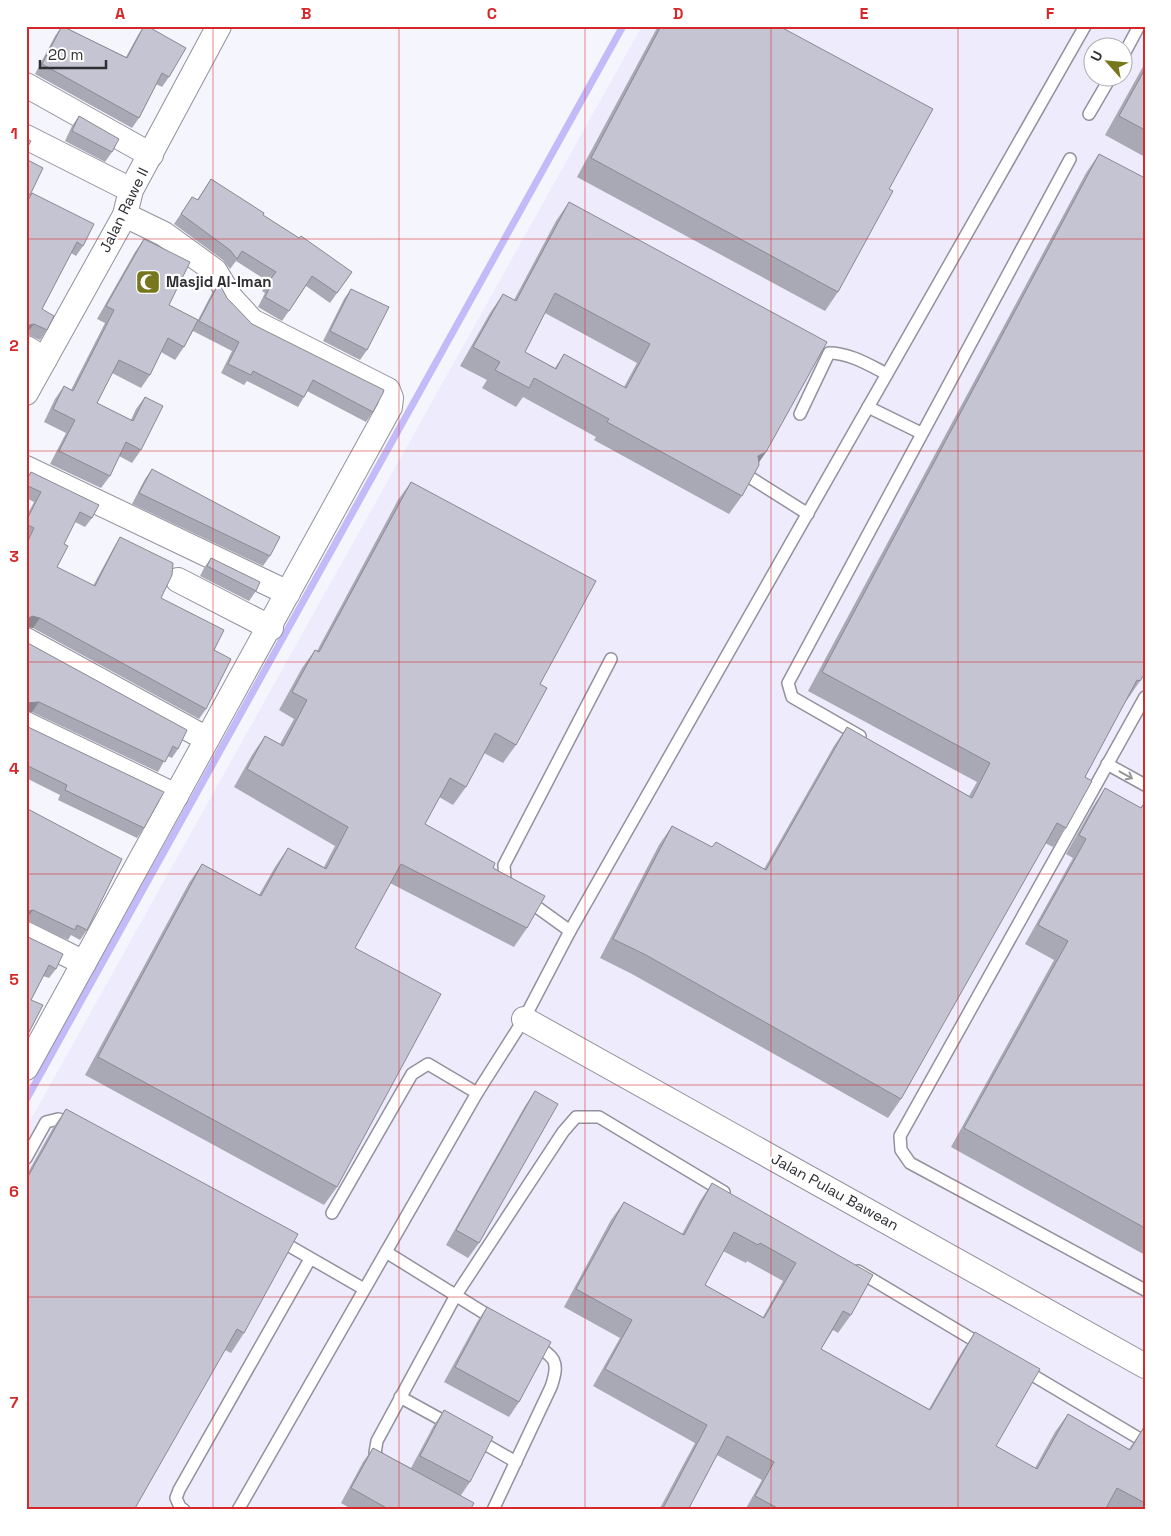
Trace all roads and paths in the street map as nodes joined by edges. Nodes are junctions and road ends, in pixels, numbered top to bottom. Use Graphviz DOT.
graph roads {
  1 [pos="219,26"];
  2 [pos="1085,26"];
  3 [pos="1139,26"];
  4 [pos="1133,38"];
  5 [pos="26,85"];
  6 [pos="1104,88"];
  7 [pos="1089,114"];
  8 [pos="26,137"];
  9 [pos="151,156"];
  10 [pos="1070,159"];
  11 [pos="131,190"];
  12 [pos="125,215"];
  13 [pos="36,354"];
  14 [pos="887,374"];
  15 [pos="26,393"];
  16 [pos="868,407"];
  17 [pos="800,414"];
  18 [pos="922,433"];
  19 [pos="26,468"];
  20 [pos="751,478"];
  21 [pos="808,514"];
  22 [pos="178,580"];
  23 [pos="288,593"];
  24 [pos="270,628"];
  25 [pos="26,640"];
  26 [pos="611,659"];
  27 [pos="1145,698"];
  28 [pos="26,724"];
  29 [pos="207,738"];
  30 [pos="868,741"];
  31 [pos="1106,764"];
  32 [pos="1145,785"];
  33 [pos="1092,790"];
  34 [pos="176,796"];
  35 [pos="1107,798"];
  36 [pos="570,930"];
  37 [pos="26,934"];
  38 [pos="84,963"];
  39 [pos="524,1019"];
  40 [pos="32,1042"];
  41 [pos="26,1068"];
  42 [pos="477,1093"];
  43 [pos="82,1126"];
  44 [pos="26,1158"];
  45 [pos="736,1198"];
  46 [pos="332,1212"];
  47 [pos="267,1234"];
  48 [pos="386,1252"];
  49 [pos="310,1258"];
  50 [pos="846,1264"];
  51 [pos="364,1290"];
  52 [pos="1145,1290"];
  53 [pos="456,1295"];
  54 [pos="504,1325"];
  55 [pos="520,1335"];
  56 [pos="991,1350"];
  57 [pos="1017,1366"];
  58 [pos="1145,1366"];
  59 [pos="400,1397"];
  60 [pos="1145,1442"];
  61 [pos="516,1462"];
  62 [pos="392,1470"];
  63 [pos="184,1510"];
  64 [pos="238,1510"];
  65 [pos="493,1510"];
  1 -- 9 [label="street, Jalan Rawe II"];
  2 -- 14 [label="lane"];
  3 -- 4 [label="lane"];
  5 -- 9 [label="street"];
  6 -- 7 [label="lane"];
  8 -- 11 [label="street"];
  9 -- 11 [label="street, Jalan Rawe II"];
  10 -- 18 [label="lane"];
  11 -- 12 [label="street, Jalan Rawe II"];
  12 -- 13 [label="street, Jalan Rawe II"];
  12 -- 23 [label="street"];
  13 -- 15 [label="street, Jalan Rawe II"];
  14 -- 16 [label="lane"];
  14 -- 17 [label="lane"];
  16 -- 18 [label="lane"];
  16 -- 21 [label="lane"];
  18 -- 30 [label="lane"];
  19 -- 23 [label="street"];
  20 -- 21 [label="lane"];
  21 -- 36 [label="lane"];
  22 -- 24 [label="street"];
  23 -- 24 [label="street"];
  24 -- 29 [label="street"];
  25 -- 29 [label="street"];
  26 -- 36 [label="lane"];
  27 -- 31 [label="lane"];
  28 -- 34 [label="street"];
  29 -- 34 [label="street"];
  31 -- 32 [label="lane, one-way"];
  31 -- 33 [label="lane"];
  33 -- 35 [label="lane"];
  33 -- 52 [label="lane"];
  34 -- 38 [label="street"];
  36 -- 39 [label="lane"];
  37 -- 38 [label="street"];
  38 -- 40 [label="street"];
  39 -- 42 [label="lane"];
  39 -- 58 [label="street, Jalan Pulau Bawean"];
  40 -- 41 [label="street"];
  42 -- 46 [label="lane"];
  42 -- 48 [label="lane"];
  43 -- 44 [label="lane"];
  45 -- 53 [label="lane"];
  47 -- 49 [label="lane"];
  48 -- 51 [label="lane"];
  48 -- 53 [label="lane"];
  49 -- 51 [label="lane"];
  49 -- 63 [label="lane"];
  50 -- 56 [label="lane"];
  51 -- 64 [label="lane"];
  53 -- 54 [label="lane"];
  53 -- 59 [label="lane"];
  55 -- 61 [label="lane"];
  57 -- 60 [label="lane"];
  59 -- 61 [label="lane"];
  59 -- 62 [label="lane"];
  61 -- 65 [label="lane"];
}
